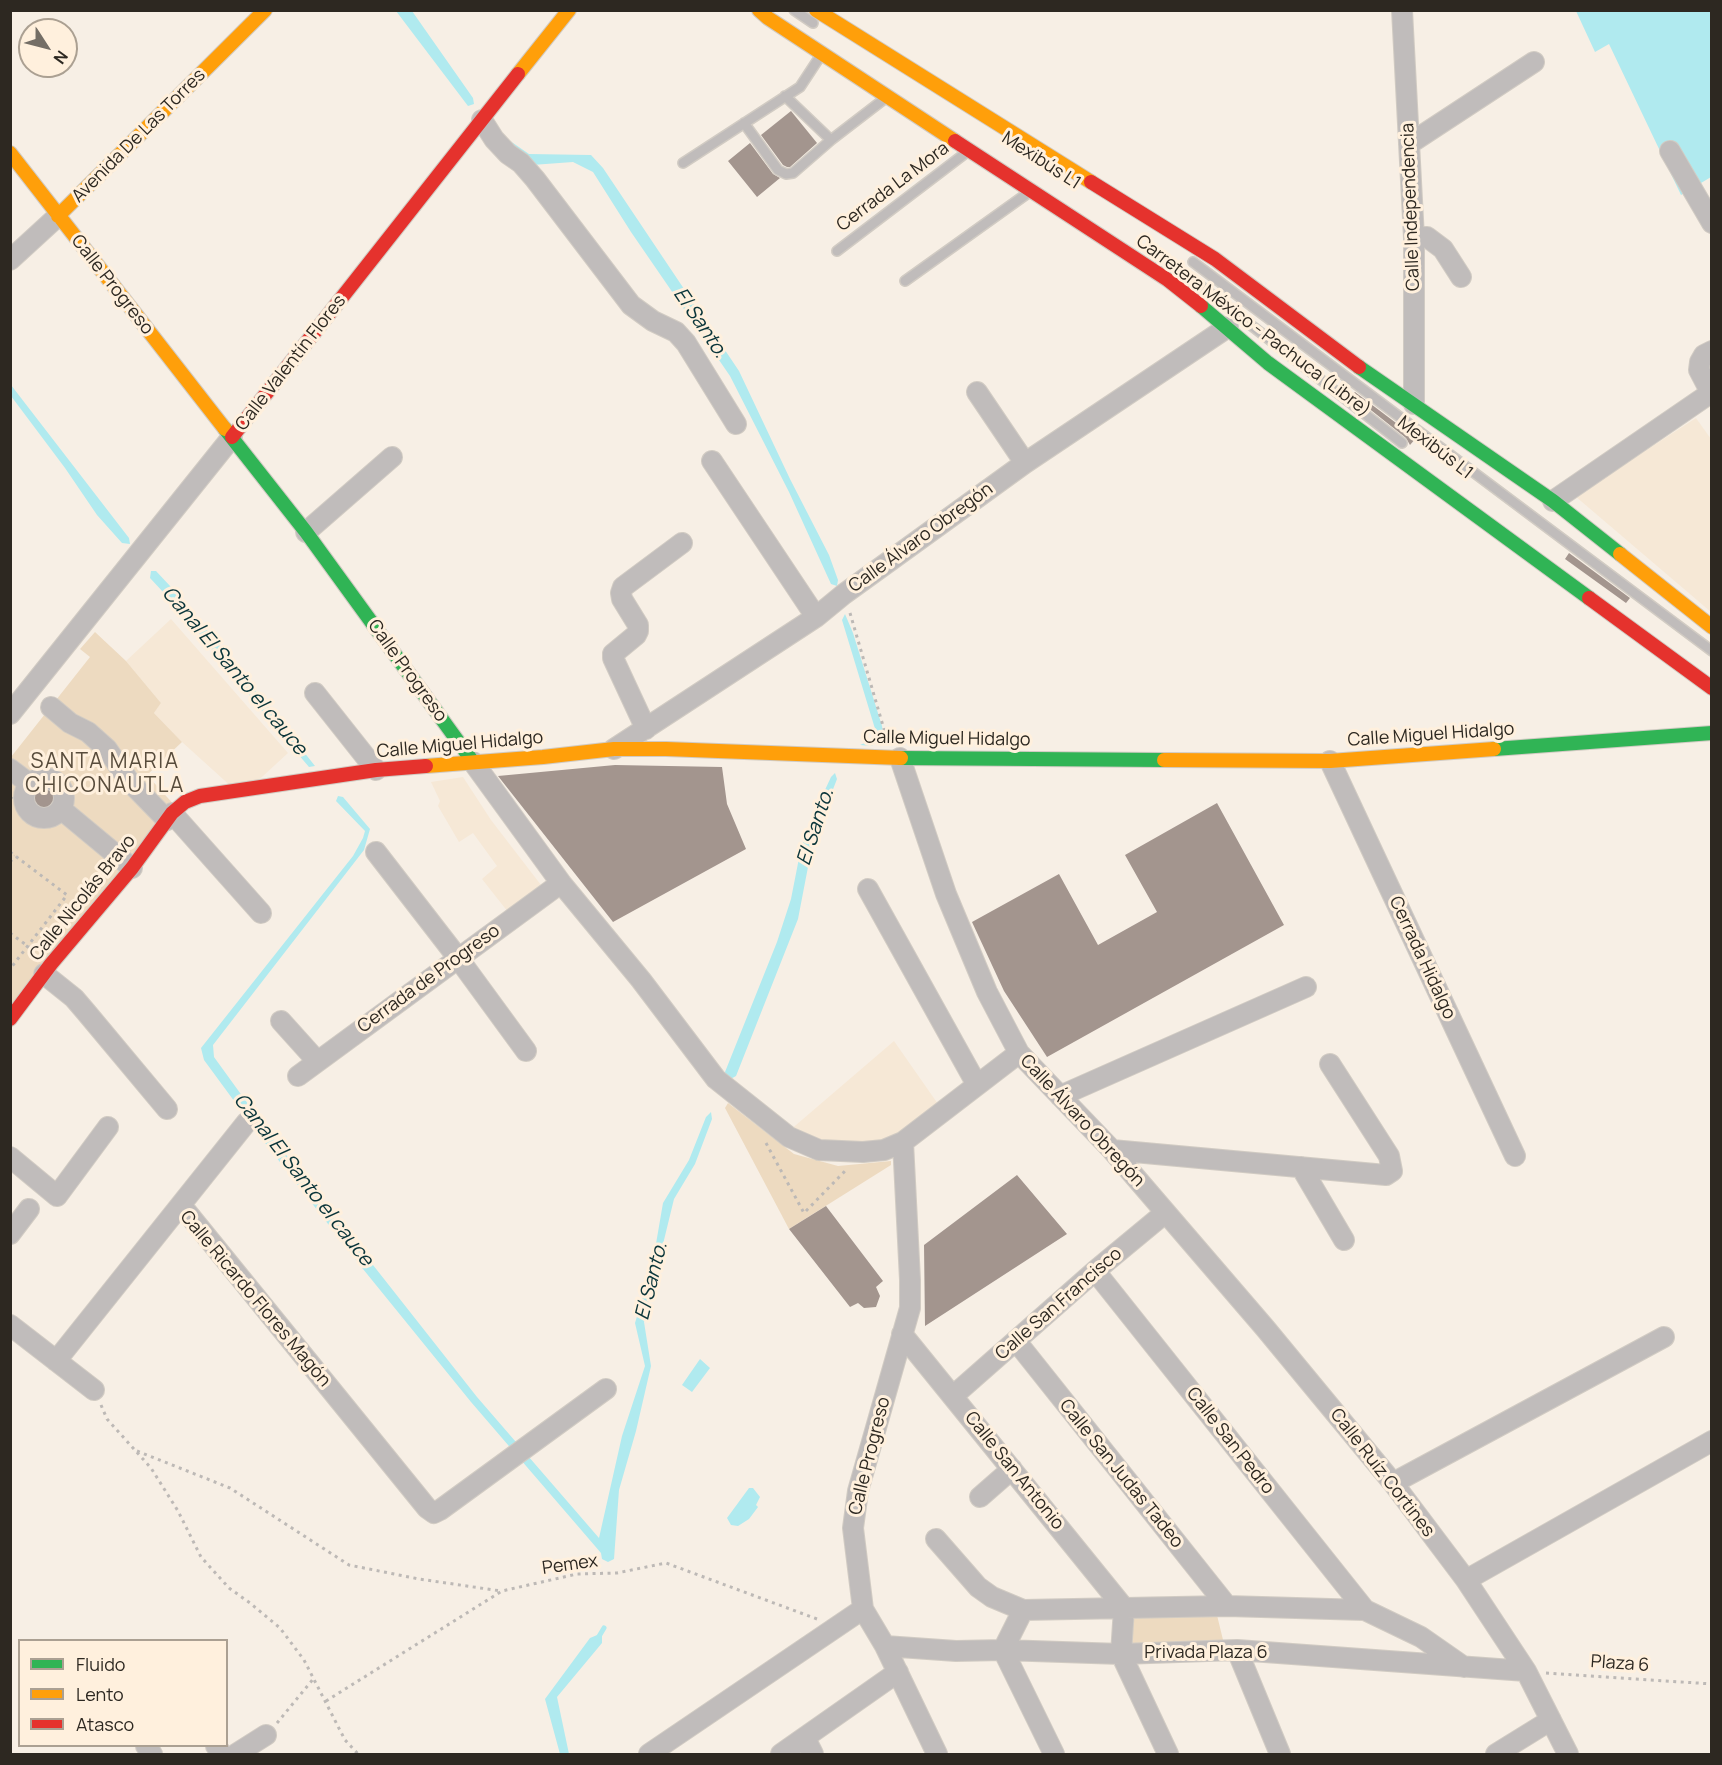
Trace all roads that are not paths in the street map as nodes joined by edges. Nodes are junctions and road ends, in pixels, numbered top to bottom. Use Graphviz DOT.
graph roads {
  1 [pos="265,10"];
  2 [pos="569,10"];
  3 [pos="759,10"];
  4 [pos="816,10"];
  5 [pos="1402,10"];
  6 [pos="791,14"];
  7 [pos="821,33"];
  8 [pos="822,53"];
  9 [pos="1534,62"];
  10 [pos="785,96"];
  11 [pos="888,96"];
  12 [pos="482,120"];
  13 [pos="744,123"];
  14 [pos="831,140"];
  15 [pos="1409,144"];
  16 [pos="970,150"];
  17 [pos="1670,150"];
  18 [pos="10,153"];
  19 [pos="682,163"];
  20 [pos="1032,190"];
  21 [pos="58,216"];
  22 [pos="1712,223"];
  23 [pos="1414,238"];
  24 [pos="837,251"];
  25 [pos="1188,259"];
  26 [pos="10,260"];
  27 [pos="1183,273"];
  28 [pos="1461,277"];
  29 [pos="905,281"];
  30 [pos="1228,327"];
  31 [pos="1712,351"];
  32 [pos="977,392"];
  33 [pos="1711,393"];
  34 [pos="1414,404"];
  35 [pos="736,424"];
  36 [pos="232,437"];
  37 [pos="1410,449"];
  38 [pos="392,457"];
  39 [pos="712,461"];
  40 [pos="1025,463"];
  41 [pos="1553,501"];
  42 [pos="306,532"];
  43 [pos="1524,537"];
  44 [pos="682,543"];
  45 [pos="816,617"];
  46 [pos="1712,627"];
  47 [pos="1675,649"];
  48 [pos="1712,651"];
  49 [pos="1712,688"];
  50 [pos="315,693"];
  51 [pos="51,707"];
  52 [pos="10,714"];
  53 [pos="646,729"];
  54 [pos="1712,733"];
  55 [pos="614,749"];
  56 [pos="893,758"];
  57 [pos="1330,761"];
  58 [pos="473,762"];
  59 [pos="10,769"];
  60 [pos="376,770"];
  61 [pos="30,784"];
  62 [pos="61,809"];
  63 [pos="175,812"];
  64 [pos="376,852"];
  65 [pos="132,868"];
  66 [pos="561,883"];
  67 [pos="868,889"];
  68 [pos="261,913"];
  69 [pos="458,958"];
  70 [pos="48,969"];
  71 [pos="1306,987"];
  72 [pos="10,1019"];
  73 [pos="281,1021"];
  74 [pos="526,1051"];
  75 [pos="1019,1053"];
  76 [pos="317,1061"];
  77 [pos="1330,1064"];
  78 [pos="298,1076"];
  79 [pos="977,1085"];
  80 [pos="1060,1096"];
  81 [pos="167,1109"];
  82 [pos="246,1123"];
  83 [pos="108,1127"];
  84 [pos="903,1142"];
  85 [pos="1112,1150"];
  86 [pos="1515,1156"];
  87 [pos="10,1157"];
  88 [pos="1301,1167"];
  89 [pos="181,1205"];
  90 [pos="29,1209"];
  91 [pos="1166,1213"];
  92 [pos="10,1234"];
  93 [pos="1344,1240"];
  94 [pos="1095,1271"];
  95 [pos="10,1325"];
  96 [pos="902,1334"];
  97 [pos="1664,1337"];
  98 [pos="1016,1341"];
  99 [pos="56,1361"];
  100 [pos="606,1389"];
  101 [pos="94,1390"];
  102 [pos="953,1396"];
  103 [pos="1712,1441"];
  104 [pos="1012,1469"];
  105 [pos="1393,1483"];
  106 [pos="980,1497"];
  107 [pos="936,1539"];
  108 [pos="1466,1580"];
  109 [pos="1227,1606"];
  110 [pos="1125,1608"];
  111 [pos="863,1609"];
  112 [pos="1023,1610"];
  113 [pos="1365,1610"];
  114 [pos="885,1646"];
  115 [pos="1003,1650"];
  116 [pos="1237,1650"];
  117 [pos="1121,1654"];
  118 [pos="1464,1667"];
  119 [pos="1526,1671"];
  120 [pos="898,1672"];
  121 [pos="1551,1720"];
  122 [pos="266,1735"];
  123 [pos="809,1746"];
  124 [pos="236,1755"];
  125 [pos="649,1755"];
  126 [pos="781,1755"];
  127 [pos="937,1755"];
  128 [pos="1054,1755"];
  129 [pos="1168,1755"];
  130 [pos="1280,1755"];
  131 [pos="1497,1755"];
  132 [pos="1568,1755"];
  1 -- 21 [label="street, Avenida De Las Torres"];
  2 -- 12 [label="street, Calle Valentín Flores"];
  3 -- 8 [label="street, Carretera México - Pachuca (Libre)"];
  4 -- 34 [label="street, Carretera México - Pachuca (Libre)"];
  5 -- 15 [label="street, Calle Independencia"];
  6 -- 7 [label="lane"];
  8 -- 10 [label="lane"];
  8 -- 11 [label="street, Carretera México - Pachuca (Libre)"];
  9 -- 15 [label="street"];
  10 -- 13 [label="lane"];
  10 -- 14 [label="lane"];
  11 -- 14 [label="lane"];
  11 -- 16 [label="street, Carretera México - Pachuca (Libre)"];
  12 -- 35 [label="street"];
  12 -- 36 [label="street, Calle Valentín Flores"];
  13 -- 14 [label="lane"];
  13 -- 19 [label="lane"];
  15 -- 23 [label="street, Calle Independencia"];
  16 -- 20 [label="street, Carretera México - Pachuca (Libre)"];
  16 -- 24 [label="lane, Cerrada La Mora"];
  17 -- 22 [label="street"];
  18 -- 21 [label="street, Calle Progreso"];
  20 -- 29 [label="lane"];
  20 -- 30 [label="street, Carretera México - Pachuca (Libre)"];
  21 -- 26 [label="street, Avenida De Las Torres"];
  21 -- 36 [label="street, Calle Progreso"];
  23 -- 28 [label="street"];
  23 -- 34 [label="street, Calle Independencia"];
  25 -- 48 [label="lane, Mexibús L1"];
  27 -- 37 [label="lane, Mexibús L1"];
  30 -- 40 [label="street, Calle Álvaro Obregón"];
  30 -- 49 [label="street, Carretera México - Pachuca (Libre)"];
  31 -- 33 [label="street"];
  32 -- 40 [label="street"];
  33 -- 41 [label="street"];
  34 -- 41 [label="street, Carretera México - Pachuca (Libre)"];
  36 -- 42 [label="street, Calle Progreso"];
  36 -- 52 [label="street, Calle Valentín Flores"];
  38 -- 42 [label="street"];
  39 -- 45 [label="street"];
  40 -- 45 [label="street, Calle Álvaro Obregón"];
  41 -- 46 [label="street, Carretera México - Pachuca (Libre)"];
  42 -- 58 [label="street, Calle Progreso"];
  43 -- 47 [label="lane"];
  44 -- 53 [label="street"];
  45 -- 53 [label="street, Calle Álvaro Obregón"];
  50 -- 60 [label="street"];
  51 -- 63 [label="street"];
  53 -- 55 [label="street, Calle Álvaro Obregón"];
  54 -- 57 [label="street, Calle Miguel Hidalgo"];
  55 -- 56 [label="street, Calle Miguel Hidalgo"];
  55 -- 58 [label="street, Calle Miguel Hidalgo"];
  56 -- 57 [label="street, Calle Miguel Hidalgo"];
  56 -- 75 [label="street, Calle Álvaro Obregón"];
  57 -- 86 [label="street, Cerrada Hidalgo"];
  58 -- 60 [label="street, Calle Miguel Hidalgo"];
  58 -- 66 [label="street, Calle Progreso"];
  59 -- 61 [label="street"];
  60 -- 63 [label="street, Calle Miguel Hidalgo"];
  61 -- 62 [label="street"];
  61 -- 62 [label="street"];
  62 -- 65 [label="street"];
  63 -- 65 [label="street, Calle Nicolás Bravo"];
  63 -- 68 [label="street"];
  64 -- 69 [label="street"];
  65 -- 70 [label="street, Calle Nicolás Bravo"];
  66 -- 69 [label="street, Cerrada de Progreso"];
  66 -- 84 [label="street, Calle Progreso"];
  67 -- 79 [label="street"];
  69 -- 74 [label="street"];
  69 -- 76 [label="street, Cerrada de Progreso"];
  70 -- 72 [label="street, Calle Nicolás Bravo"];
  70 -- 81 [label="street"];
  71 -- 80 [label="street"];
  73 -- 76 [label="street"];
  75 -- 79 [label="street, Calle Progreso"];
  75 -- 80 [label="street, Calle Álvaro Obregón"];
  76 -- 78 [label="street, Cerrada de Progreso"];
  77 -- 88 [label="street"];
  79 -- 84 [label="street, Calle Progreso"];
  80 -- 85 [label="street, Calle Álvaro Obregón"];
  82 -- 89 [label="street"];
  83 -- 87 [label="street"];
  84 -- 96 [label="street, Calle Progreso"];
  85 -- 88 [label="street"];
  85 -- 91 [label="street, Calle Álvaro Obregón"];
  88 -- 93 [label="street"];
  89 -- 99 [label="street, Calle Ricardo Flores Magón"];
  89 -- 100 [label="street, Calle Ricardo Flores Magón"];
  90 -- 92 [label="street"];
  91 -- 94 [label="street, Calle San Francisco"];
  91 -- 105 [label="street, Calle Ruíz Cortines"];
  94 -- 98 [label="street, Calle San Francisco"];
  94 -- 113 [label="street, Calle San Pedro"];
  95 -- 99 [label="street"];
  96 -- 102 [label="street, Calle San Antonio"];
  96 -- 111 [label="street, Calle Progreso"];
  97 -- 105 [label="street"];
  98 -- 102 [label="street, Calle San Francisco"];
  98 -- 109 [label="street, Calle San Judas Tadeo"];
  99 -- 101 [label="street"];
  102 -- 104 [label="street, Calle San Antonio"];
  103 -- 108 [label="street"];
  104 -- 106 [label="street"];
  104 -- 110 [label="street, Calle San Antonio"];
  105 -- 108 [label="street, Calle Ruíz Cortines"];
  107 -- 112 [label="street"];
  108 -- 119 [label="street, Calle Ruíz Cortines"];
  109 -- 110 [label="street"];
  109 -- 113 [label="street"];
  110 -- 112 [label="street"];
  110 -- 117 [label="street"];
  111 -- 114 [label="street, Calle Progreso"];
  111 -- 125 [label="street"];
  112 -- 115 [label="street"];
  113 -- 118 [label="street"];
  114 -- 115 [label="street, Privada Plaza 6"];
  114 -- 120 [label="street, Calle Progreso"];
  115 -- 117 [label="street, Privada Plaza 6"];
  115 -- 128 [label="street"];
  116 -- 117 [label="street, Privada Plaza 6"];
  116 -- 118 [label="street, Privada Plaza 6"];
  116 -- 130 [label="street"];
  117 -- 129 [label="street"];
  118 -- 119 [label="street, Privada Plaza 6"];
  119 -- 121 [label="street, Calle Ruíz Cortines"];
  120 -- 123 [label="street"];
  120 -- 127 [label="street, Calle Progreso"];
  121 -- 131 [label="street"];
  121 -- 132 [label="street, Calle Ruíz Cortines"];
  122 -- 124 [label="street"];
  123 -- 126 [label="street"];
}
